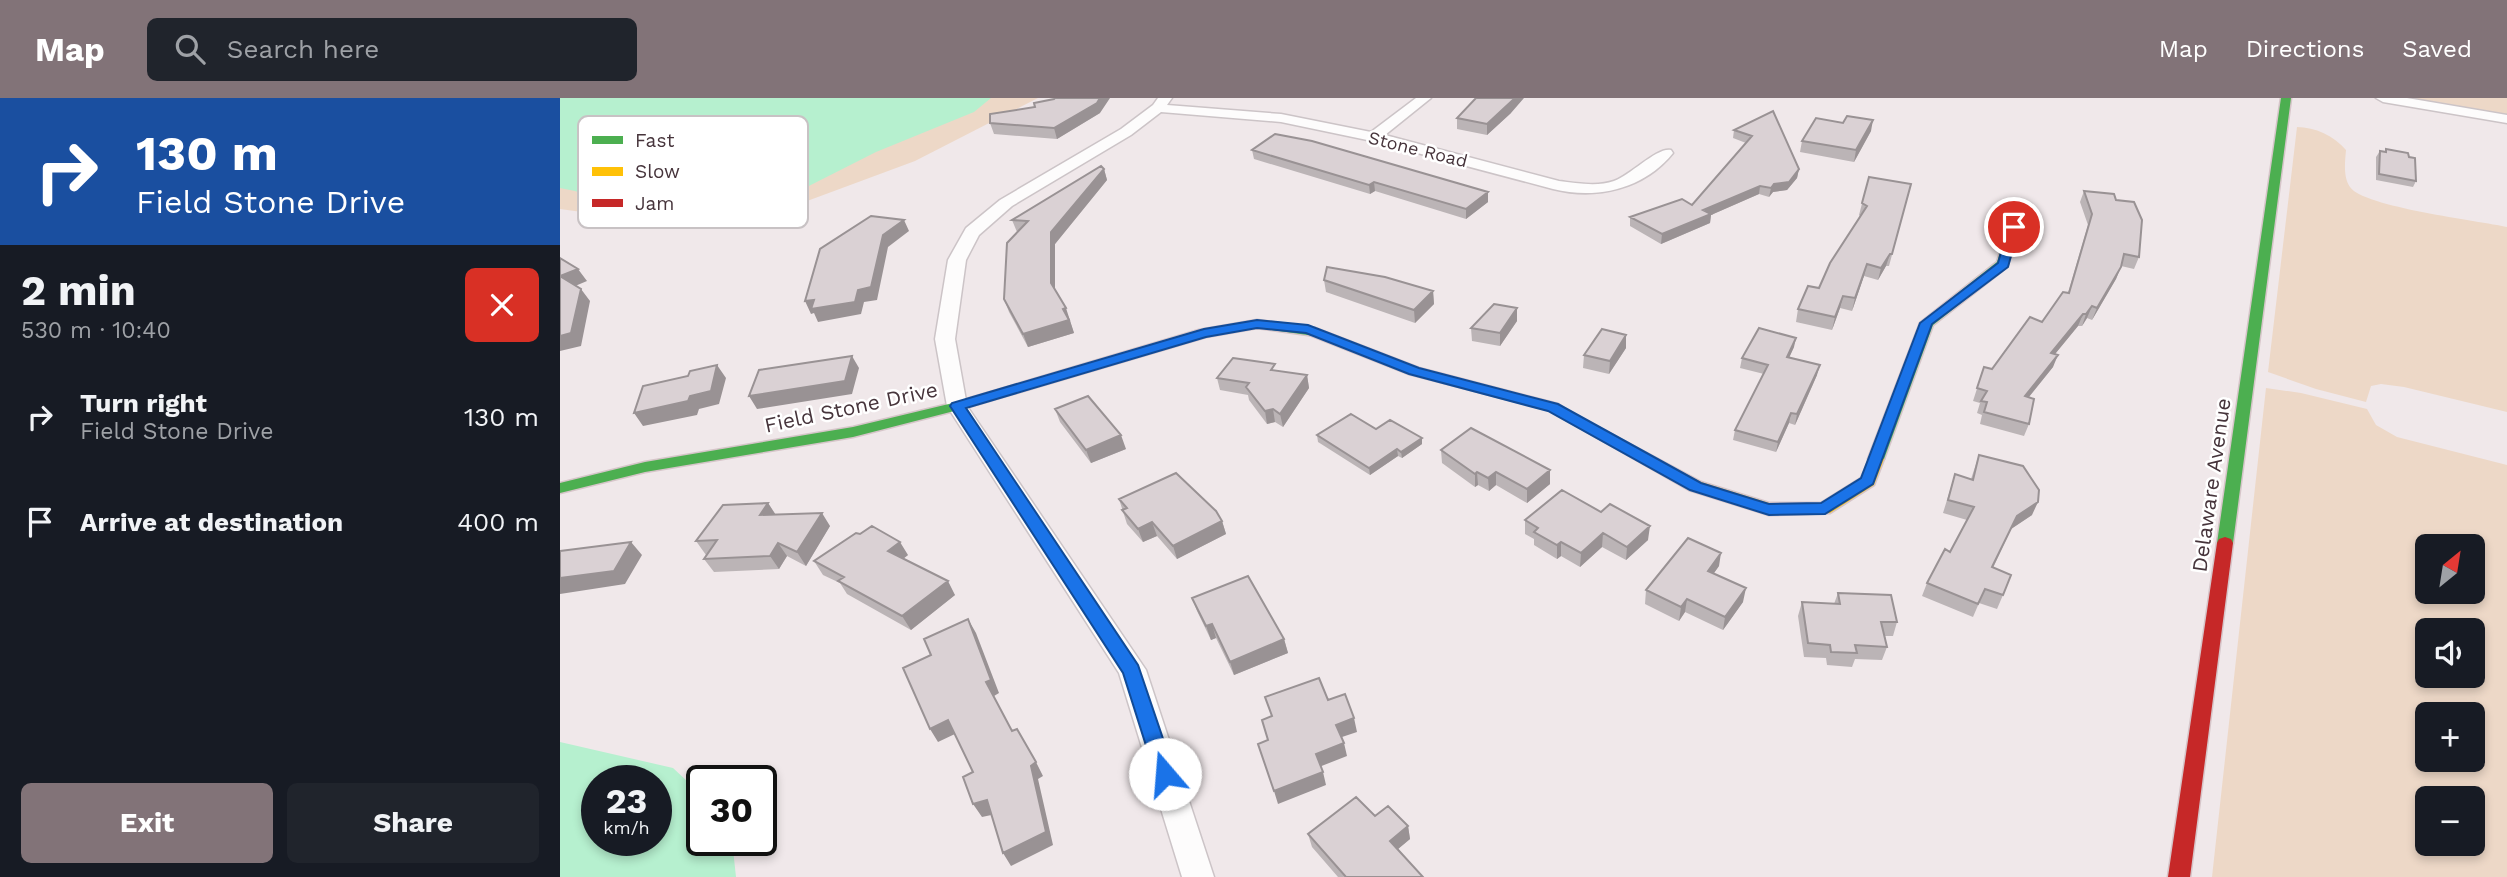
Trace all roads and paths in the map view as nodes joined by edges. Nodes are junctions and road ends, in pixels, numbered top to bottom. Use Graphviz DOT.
graph roads {
  1 [pos="1424,98"];
  2 [pos="2286,98"];
  3 [pos="2383,98"];
  4 [pos="1161,103"];
  5 [pos="2507,119"];
  6 [pos="1374,137"];
  7 [pos="1666,153"];
  8 [pos="2019,208"];
  9 [pos="957,406"];
  10 [pos="560,488"];
  11 [pos="1198,877"];
  12 [pos="2179,877"];
  1 -- 6 [label="street"];
  2 -- 12 [label="street, Delaware Avenue"];
  3 -- 5 [label="street"];
  4 -- 6 [label="street, Stone Road"];
  4 -- 9 [label="street"];
  6 -- 7 [label="street, Stone Road"];
  8 -- 9 [label="street, Field Stone Drive"];
  9 -- 10 [label="street, Field Stone Drive"];
  9 -- 11 [label="street"];
}
